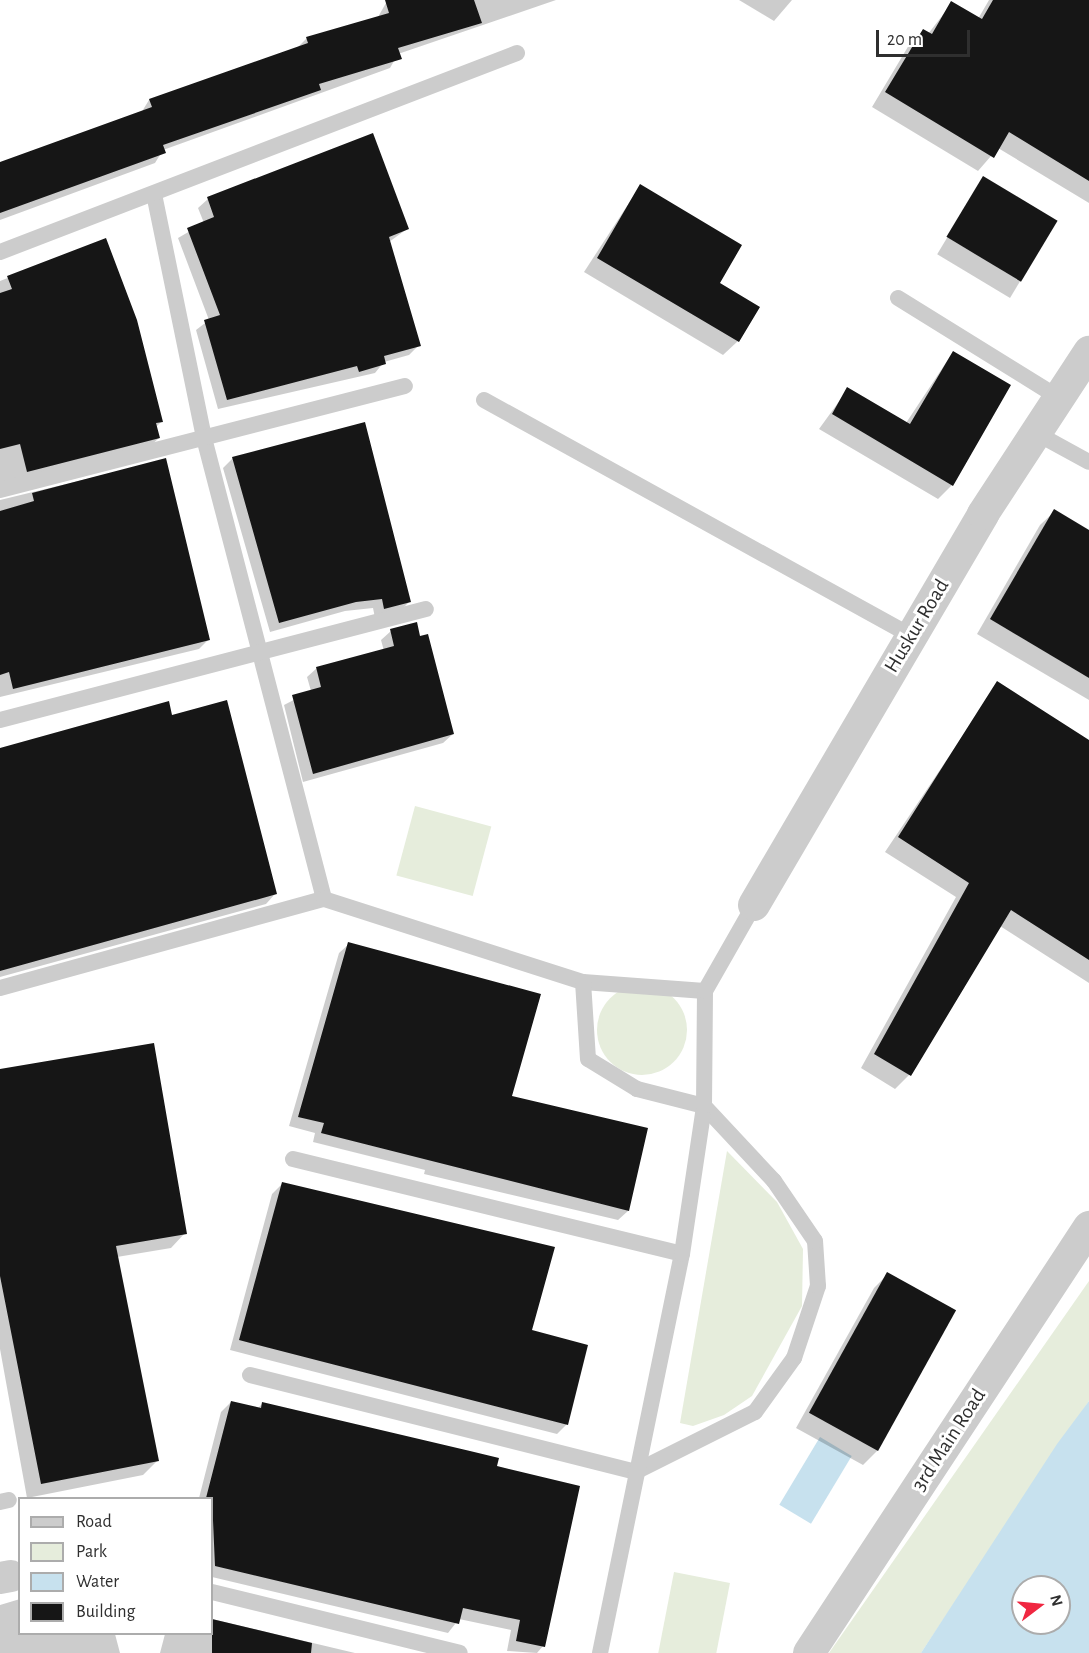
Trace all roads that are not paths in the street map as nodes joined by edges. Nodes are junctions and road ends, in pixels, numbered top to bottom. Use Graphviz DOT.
graph roads {
  1 [pos="517,53"];
  2 [pos="154,194"];
  3 [pos="0,252"];
  4 [pos="898,298"];
  5 [pos="1089,352"];
  6 [pos="405,386"];
  7 [pos="1059,398"];
  8 [pos="484,400"];
  9 [pos="1036,433"];
  10 [pos="204,438"];
  11 [pos="1089,462"];
  12 [pos="0,490"];
  13 [pos="426,609"];
  14 [pos="911,636"];
  15 [pos="260,653"];
  16 [pos="0,720"];
  17 [pos="324,899"];
  18 [pos="754,905"];
  19 [pos="583,982"];
  20 [pos="0,988"];
  21 [pos="705,991"];
  22 [pos="704,1106"];
  23 [pos="293,1159"];
  24 [pos="1089,1227"];
  25 [pos="682,1254"];
  26 [pos="250,1375"];
  27 [pos="635,1472"];
  28 [pos="213,1592"];
  29 [pos="460,1653"];
  30 [pos="600,1653"];
  31 [pos="809,1653"];
  1 -- 2 [label="lane"];
  2 -- 3 [label="lane"];
  2 -- 10 [label="lane"];
  4 -- 7 [label="lane"];
  5 -- 7 [label="street, Huskur Road"];
  6 -- 10 [label="lane"];
  7 -- 9 [label="street, Huskur Road"];
  8 -- 14 [label="lane"];
  9 -- 11 [label="lane"];
  9 -- 14 [label="street, Huskur Road"];
  10 -- 12 [label="lane"];
  10 -- 15 [label="lane"];
  13 -- 15 [label="lane"];
  14 -- 18 [label="street, Huskur Road"];
  15 -- 16 [label="lane"];
  15 -- 17 [label="lane"];
  17 -- 19 [label="lane"];
  17 -- 20 [label="lane"];
  18 -- 21 [label="lane"];
  19 -- 21 [label="lane"];
  19 -- 22 [label="lane"];
  21 -- 22 [label="lane"];
  22 -- 25 [label="lane"];
  22 -- 27 [label="lane"];
  23 -- 25 [label="lane"];
  24 -- 31 [label="street, 3rd Main Road"];
  25 -- 27 [label="lane"];
  26 -- 27 [label="lane"];
  27 -- 30 [label="lane"];
  28 -- 29 [label="lane"];
}
